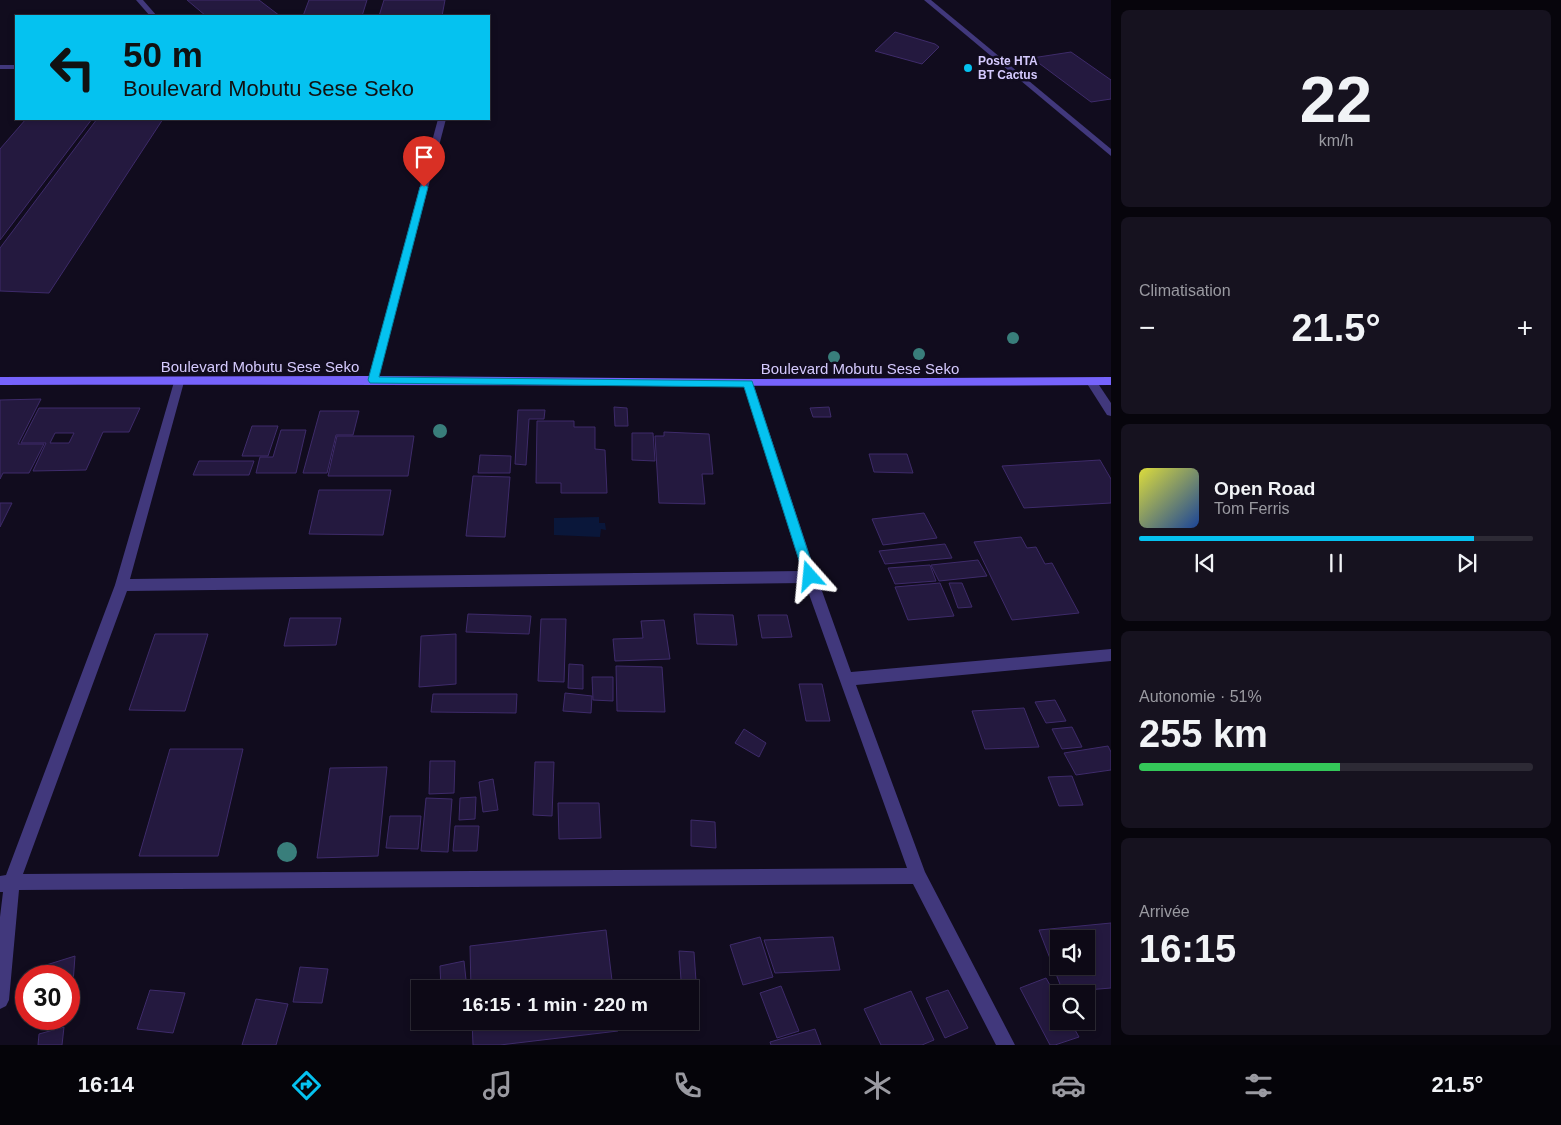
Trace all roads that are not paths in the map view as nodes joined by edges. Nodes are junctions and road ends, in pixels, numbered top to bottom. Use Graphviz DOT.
graph roads {
  1 [pos="139,0"];
  2 [pos="927,0"];
  3 [pos="153,15"];
  4 [pos="0,67"];
  5 [pos="15,67"];
  6 [pos="442,120"];
  7 [pos="1111,153"];
  8 [pos="373,380"];
  9 [pos="0,381"];
  10 [pos="1111,381"];
  11 [pos="180,382"];
  12 [pos="1090,382"];
  13 [pos="748,383"];
  14 [pos="1111,412"];
  15 [pos="810,576"];
  16 [pos="122,586"];
  17 [pos="1111,655"];
  18 [pos="848,679"];
  19 [pos="918,876"];
  20 [pos="6,883"];
  21 [pos="0,1000"];
  22 [pos="1006,1045"];
  1 -- 3 [label="street"];
  2 -- 7 [label="street"];
  4 -- 5 [label="street"];
  6 -- 8 [label="street"];
  8 -- 11 [label="street, Boulevard Mobutu Sese Seko"];
  8 -- 13 [label="street, Boulevard Mobutu Sese Seko"];
  9 -- 11 [label="street, Boulevard Mobutu Sese Seko"];
  10 -- 12 [label="street, Boulevard Mobutu Sese Seko"];
  11 -- 16 [label="street"];
  12 -- 13 [label="street, Boulevard Mobutu Sese Seko"];
  12 -- 14 [label="street"];
  13 -- 15 [label="street"];
  15 -- 16 [label="street"];
  15 -- 18 [label="street"];
  16 -- 20 [label="street"];
  17 -- 18 [label="street"];
  18 -- 19 [label="street"];
  19 -- 20 [label="street"];
  19 -- 22 [label="street"];
  20 -- 21 [label="street"];
}
